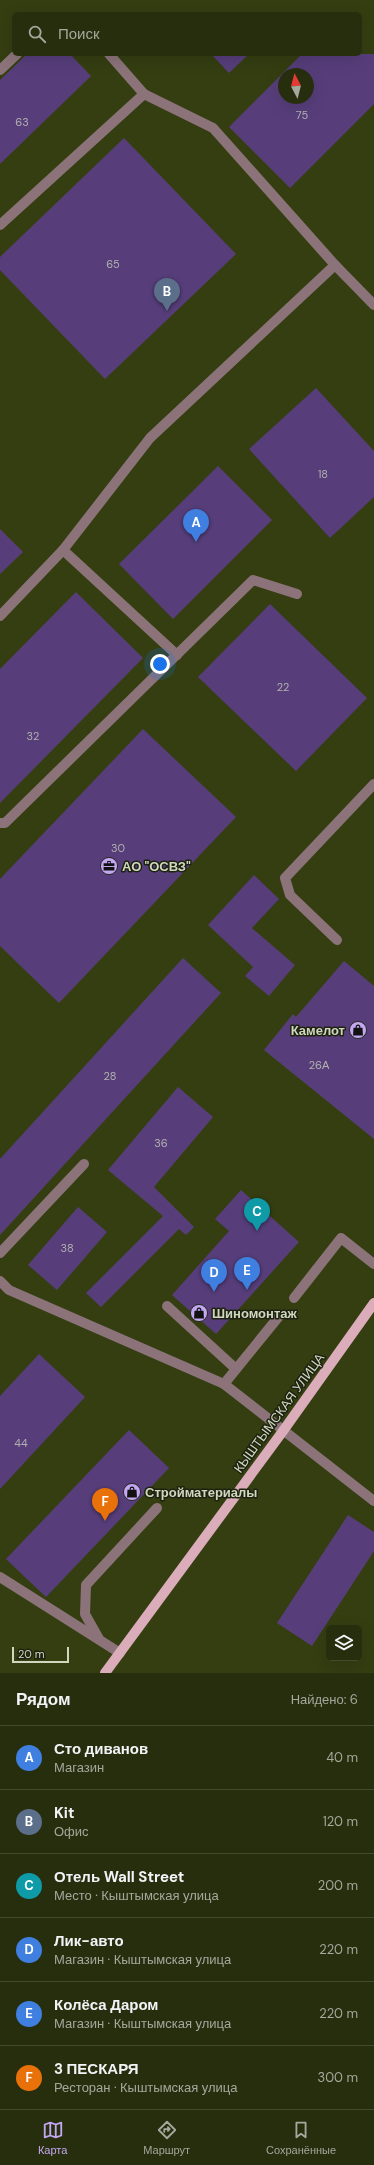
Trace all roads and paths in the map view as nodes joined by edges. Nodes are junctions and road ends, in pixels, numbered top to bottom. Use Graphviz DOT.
graph roads {
  1 [pos="15,56"];
  2 [pos="111,56"];
  3 [pos="0,70"];
  4 [pos="144,94"];
  5 [pos="0,225"];
  6 [pos="335,265"];
  7 [pos="374,305"];
  8 [pos="63,550"];
  9 [pos="297,594"];
  10 [pos="0,616"];
  11 [pos="177,655"];
  12 [pos="374,784"];
  13 [pos="0,823"];
  14 [pos="337,940"];
  15 [pos="84,1164"];
  16 [pos="0,1253"];
  17 [pos="374,1264"];
  18 [pos="0,1281"];
  19 [pos="294,1298"];
  20 [pos="374,1303"];
  21 [pos="167,1306"];
  22 [pos="280,1315"];
  23 [pos="236,1368"];
  24 [pos="224,1384"];
  25 [pos="283,1431"];
  26 [pos="374,1501"];
  27 [pos="157,1508"];
  28 [pos="0,1577"];
  29 [pos="99,1639"];
  30 [pos="120,1653"];
  31 [pos="105,1673"];
  1 -- 3 [label="lane"];
  2 -- 4 [label="lane"];
  4 -- 5 [label="lane"];
  4 -- 6 [label="lane"];
  6 -- 7 [label="lane"];
  6 -- 8 [label="lane"];
  8 -- 10 [label="lane"];
  8 -- 11 [label="lane"];
  9 -- 11 [label="lane"];
  11 -- 13 [label="lane"];
  12 -- 14 [label="lane"];
  15 -- 16 [label="lane"];
  17 -- 19 [label="lane"];
  18 -- 24 [label="lane"];
  20 -- 25 [label="main road, КЫШТЫМСКАЯ УЛИЦА"];
  21 -- 23 [label="lane"];
  22 -- 23 [label="lane"];
  23 -- 24 [label="lane"];
  24 -- 25 [label="lane"];
  25 -- 26 [label="lane"];
  25 -- 30 [label="main road, КЫШТЫМСКАЯ УЛИЦА"];
  27 -- 29 [label="lane"];
  28 -- 29 [label="lane"];
  29 -- 30 [label="lane"];
  30 -- 31 [label="main road, КЫШТЫМСКАЯ УЛИЦА"];
}
